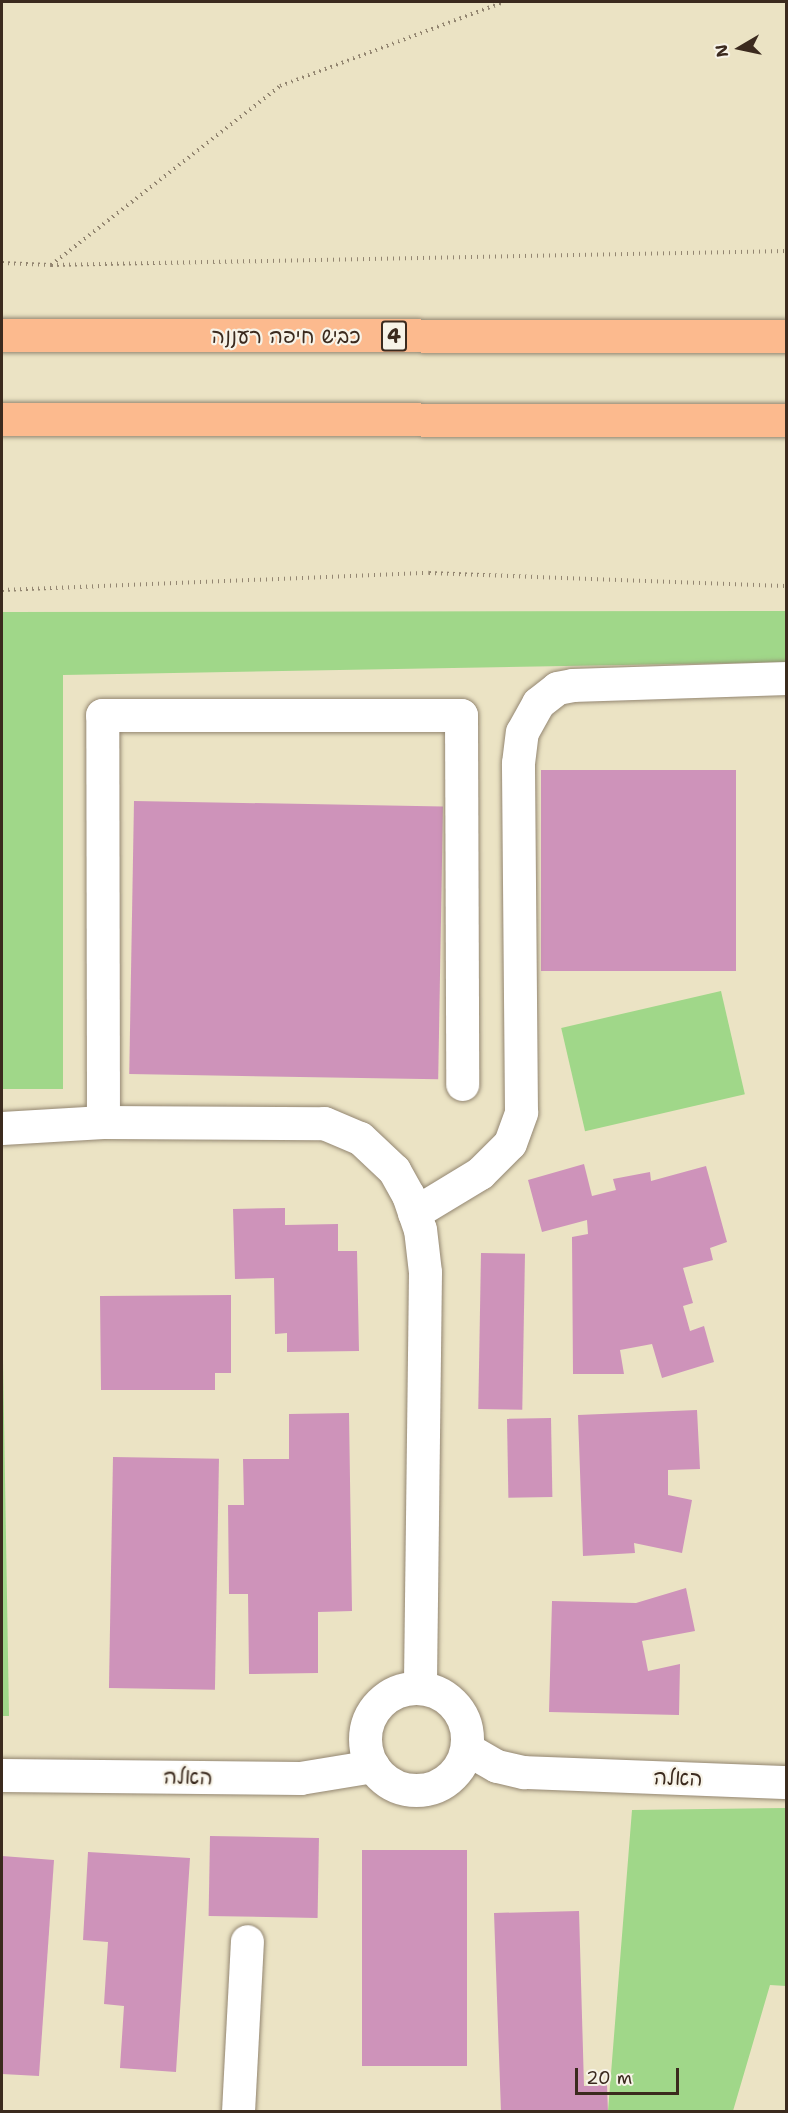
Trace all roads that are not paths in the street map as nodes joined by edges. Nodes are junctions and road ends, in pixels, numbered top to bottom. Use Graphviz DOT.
graph roads {
  1 [pos="2,335"];
  2 [pos="786,336"];
  3 [pos="2,420"];
  4 [pos="786,420"];
  5 [pos="786,678"];
  6 [pos="462,1084"];
  7 [pos="104,1122"];
  8 [pos="2,1128"];
  9 [pos="414,1213"];
  10 [pos="420,1688"];
  11 [pos="467,1749"];
  12 [pos="373,1766"];
  13 [pos="2,1775"];
  14 [pos="786,1782"];
  15 [pos="247,1941"];
  16 [pos="238,2112"];
  1 -- 2 [label="highway, כביש חיפה רעננה / 4"];
  3 -- 4 [label="highway"];
  5 -- 9 [label="street"];
  6 -- 7 [label="street"];
  7 -- 8 [label="street"];
  7 -- 9 [label="street"];
  9 -- 10 [label="street"];
  10 -- 11 [label="street"];
  10 -- 12 [label="street"];
  11 -- 12 [label="street"];
  11 -- 14 [label="street, האלה"];
  12 -- 13 [label="street, האלה"];
  15 -- 16 [label="street"];
}
